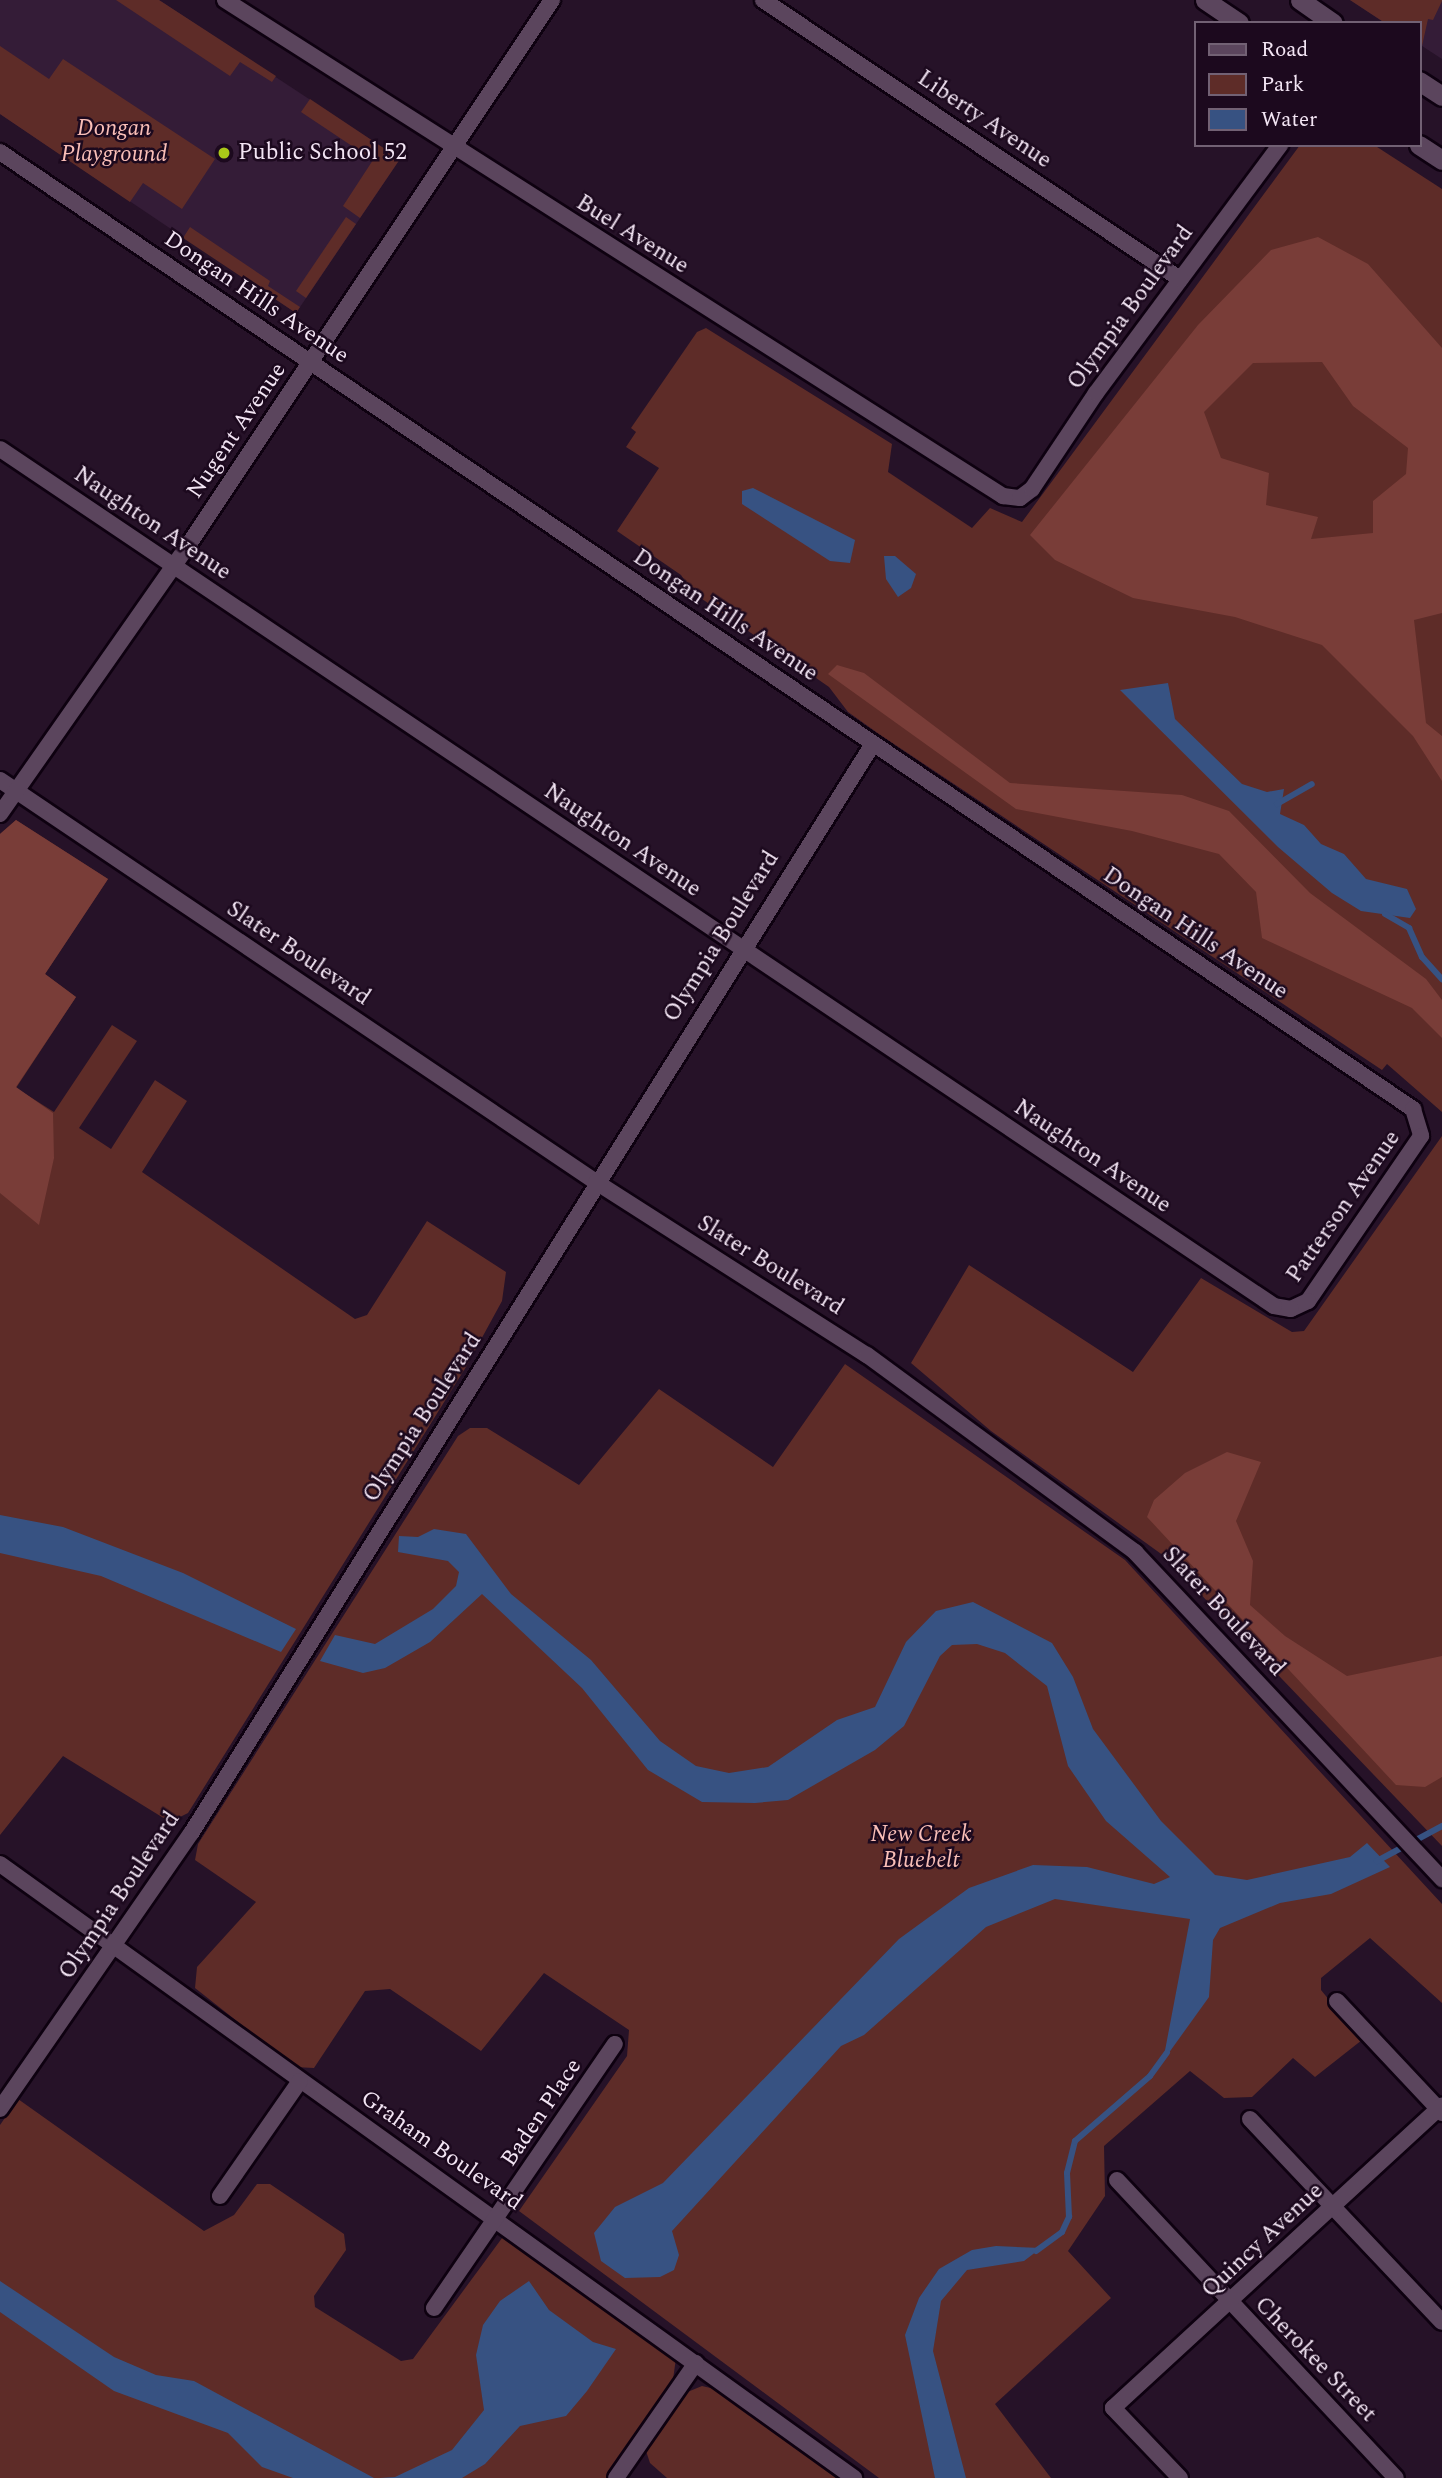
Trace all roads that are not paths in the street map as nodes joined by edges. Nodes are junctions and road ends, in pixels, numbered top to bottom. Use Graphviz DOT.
graph roads {
  1 [pos="225,0"];
  2 [pos="552,0"];
  3 [pos="763,0"];
  4 [pos="1205,0"];
  5 [pos="1300,0"];
  6 [pos="1236,21"];
  7 [pos="1331,21"];
  8 [pos="1421,82"];
  9 [pos="1442,96"];
  10 [pos="1421,146"];
  11 [pos="1279,147"];
  12 [pos="454,151"];
  13 [pos="0,152"];
  14 [pos="1442,160"];
  15 [pos="1180,279"];
  16 [pos="312,362"];
  17 [pos="0,449"];
  18 [pos="1020,498"];
  19 [pos="174,566"];
  20 [pos="873,744"];
  21 [pos="0,780"];
  22 [pos="16,791"];
  23 [pos="0,814"];
  24 [pos="740,949"];
  25 [pos="1421,1122"];
  26 [pos="596,1182"];
  27 [pos="1291,1309"];
  28 [pos="0,1864"];
  29 [pos="1442,1879"];
  30 [pos="114,1946"];
  31 [pos="1337,2001"];
  32 [pos="615,2044"];
  33 [pos="300,2081"];
  34 [pos="0,2109"];
  35 [pos="1441,2109"];
  36 [pos="1250,2119"];
  37 [pos="1117,2180"];
  38 [pos="220,2196"];
  39 [pos="1333,2207"];
  40 [pos="499,2219"];
  41 [pos="1231,2304"];
  42 [pos="434,2308"];
  43 [pos="1442,2322"];
  44 [pos="696,2363"];
  45 [pos="617,2478"];
  46 [pos="854,2478"];
  47 [pos="1180,2478"];
  48 [pos="1396,2478"];
  1 -- 12 [label="street, Buel Avenue"];
  2 -- 12 [label="street, Nugent Avenue"];
  3 -- 15 [label="street, Liberty Avenue"];
  4 -- 6 [label="street"];
  5 -- 7 [label="street"];
  8 -- 9 [label="street"];
  10 -- 14 [label="street"];
  11 -- 15 [label="street, Olympia Boulevard"];
  12 -- 16 [label="street, Nugent Avenue"];
  12 -- 18 [label="street, Buel Avenue"];
  13 -- 16 [label="street, Dongan Hills Avenue"];
  15 -- 18 [label="street, Olympia Boulevard"];
  16 -- 19 [label="street, Nugent Avenue"];
  16 -- 20 [label="street, Dongan Hills Avenue"];
  17 -- 19 [label="street, Naughton Avenue"];
  19 -- 22 [label="street, Nugent Avenue"];
  19 -- 24 [label="street, Naughton Avenue"];
  20 -- 24 [label="street, Olympia Boulevard"];
  20 -- 25 [label="street, Dongan Hills Avenue"];
  21 -- 22 [label="street, Slater Boulevard"];
  22 -- 23 [label="street, Nugent Avenue"];
  22 -- 26 [label="street, Slater Boulevard"];
  24 -- 26 [label="street, Olympia Boulevard"];
  24 -- 27 [label="street, Naughton Avenue"];
  25 -- 27 [label="street, Patterson Avenue"];
  26 -- 29 [label="street, Slater Boulevard"];
  26 -- 30 [label="street, Olympia Boulevard"];
  28 -- 30 [label="street, Graham Boulevard"];
  30 -- 33 [label="street, Graham Boulevard"];
  30 -- 34 [label="street, Olympia Boulevard"];
  31 -- 35 [label="street"];
  32 -- 40 [label="street, Baden Place"];
  33 -- 38 [label="street"];
  33 -- 40 [label="street, Graham Boulevard"];
  35 -- 39 [label="street, Quincy Avenue"];
  36 -- 39 [label="street"];
  37 -- 41 [label="street, Cherokee Street"];
  39 -- 41 [label="street, Quincy Avenue"];
  39 -- 43 [label="street"];
  40 -- 42 [label="street, Baden Place"];
  40 -- 44 [label="street, Graham Boulevard"];
  41 -- 47 [label="street, Quincy Avenue"];
  41 -- 48 [label="street, Cherokee Street"];
  44 -- 45 [label="street"];
  44 -- 46 [label="street, Graham Boulevard"];
}
